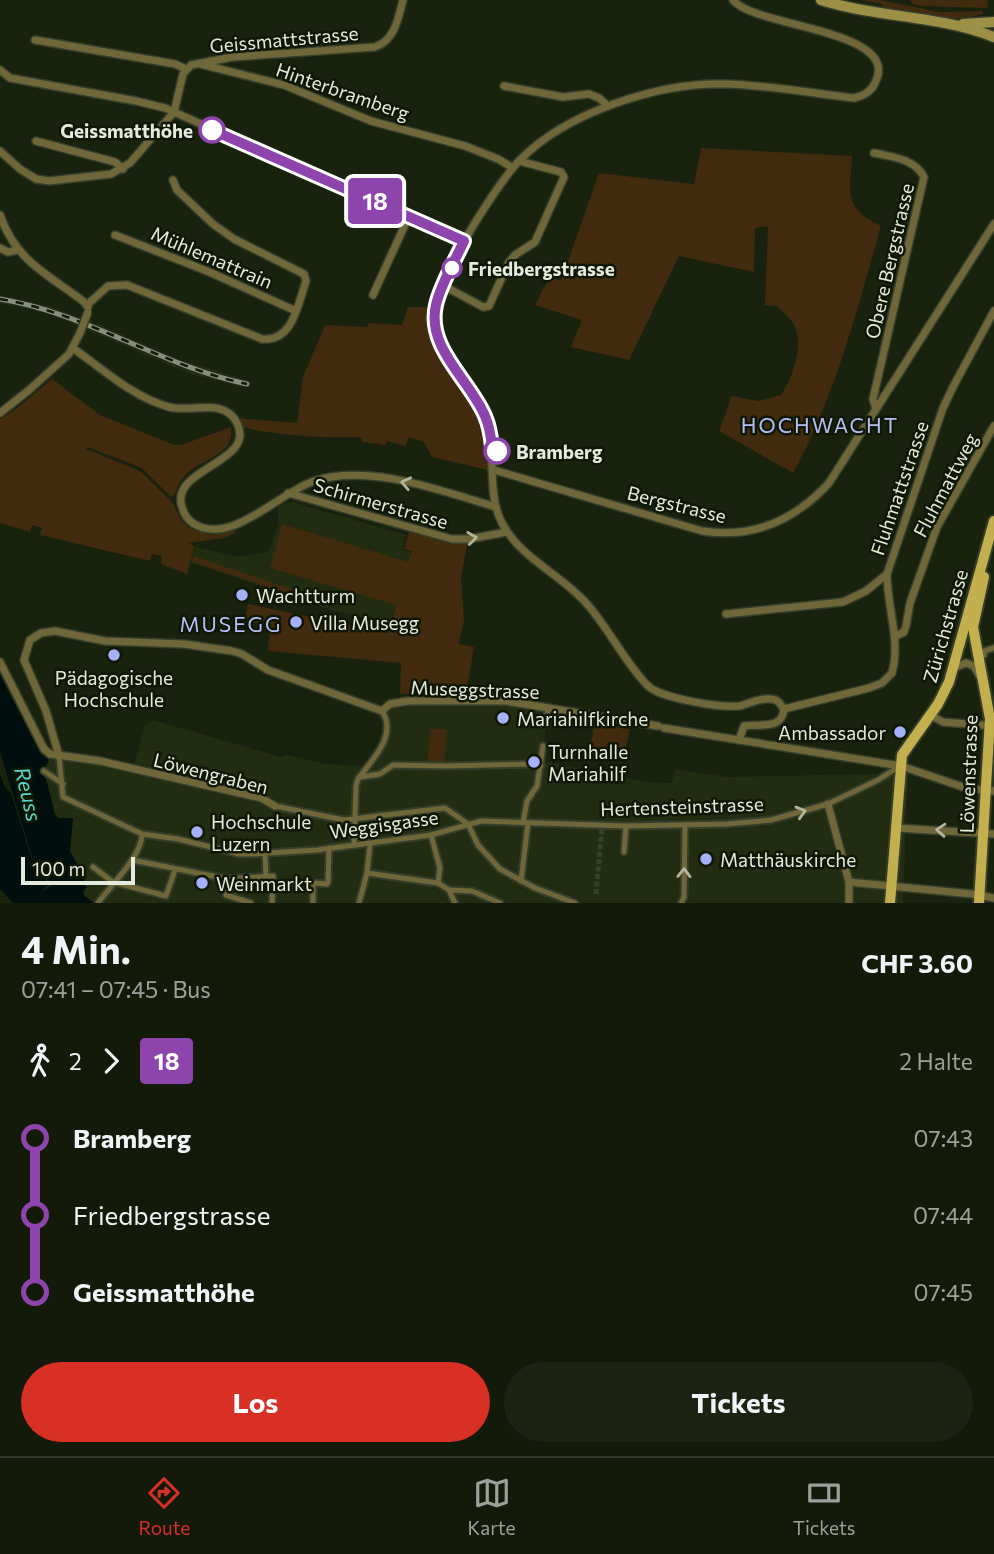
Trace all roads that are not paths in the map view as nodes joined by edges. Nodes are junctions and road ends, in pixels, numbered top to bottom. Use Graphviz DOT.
graph roads {
  1 [pos="402,0"];
  2 [pos="733,0"];
  3 [pos="822,0"];
  4 [pos="994,21"];
  5 [pos="956,24"];
  6 [pos="994,36"];
  7 [pos="35,40"];
  8 [pos="200,63"];
  9 [pos="186,69"];
  10 [pos="0,70"];
  11 [pos="504,86"];
  12 [pos="608,106"];
  13 [pos="174,113"];
  14 [pos="36,141"];
  15 [pos="0,151"];
  16 [pos="874,153"];
  17 [pos="519,161"];
  18 [pos="513,168"];
  19 [pos="123,169"];
  20 [pos="173,180"];
  21 [pos="0,215"];
  22 [pos="409,216"];
  23 [pos="994,225"];
  24 [pos="115,235"];
  25 [pos="464,241"];
  26 [pos="0,248"];
  27 [pos="17,250"];
  28 [pos="444,286"];
  29 [pos="373,295"];
  30 [pos="87,308"];
  31 [pos="296,311"];
  32 [pos="994,311"];
  33 [pos="74,349"];
  34 [pos="876,409"];
  35 [pos="0,413"];
  36 [pos="994,426"];
  37 [pos="494,470"];
  38 [pos="288,493"];
  39 [pos="496,507"];
  40 [pos="994,521"];
  41 [pos="507,532"];
  42 [pos="986,553"];
  43 [pos="887,574"];
  44 [pos="726,614"];
  45 [pos="896,636"];
  46 [pos="994,648"];
  47 [pos="980,651"];
  48 [pos="0,662"];
  49 [pos="953,668"];
  50 [pos="983,682"];
  51 [pos="548,707"];
  52 [pos="784,709"];
  53 [pos="382,711"];
  54 [pos="930,715"];
  55 [pos="546,724"];
  56 [pos="992,726"];
  57 [pos="739,740"];
  58 [pos="543,746"];
  59 [pos="59,756"];
  60 [pos="541,766"];
  61 [pos="901,766"];
  62 [pos="44,771"];
  63 [pos="360,777"];
  64 [pos="63,784"];
  65 [pos="990,790"];
  66 [pos="828,804"];
  67 [pos="275,806"];
  68 [pos="355,820"];
  69 [pos="526,823"];
  70 [pos="468,824"];
  71 [pos="685,825"];
  72 [pos="626,826"];
  73 [pos="897,828"];
  74 [pos="454,829"];
  75 [pos="142,834"];
  76 [pos="989,834"];
  77 [pos="431,835"];
  78 [pos="370,844"];
  79 [pos="354,845"];
  80 [pos="329,848"];
  81 [pos="624,852"];
  82 [pos="265,853"];
  83 [pos="132,860"];
  84 [pos="93,867"];
  85 [pos="171,869"];
  86 [pos="367,873"];
  87 [pos="266,877"];
  88 [pos="228,879"];
  89 [pos="521,881"];
  90 [pos="113,882"];
  91 [pos="849,882"];
  92 [pos="438,883"];
  93 [pos="891,887"];
  94 [pos="449,890"];
  95 [pos="994,898"];
  96 [pos="979,899"];
  97 [pos="165,900"];
  98 [pos="98,903"];
  99 [pos="251,903"];
  100 [pos="272,903"];
  101 [pos="313,903"];
  102 [pos="359,903"];
  103 [pos="455,903"];
  104 [pos="500,903"];
  105 [pos="575,903"];
  106 [pos="681,903"];
  107 [pos="849,903"];
  108 [pos="890,903"];
  1 -- 8 [label="street, Geissmattstrasse"];
  2 -- 12 [label="street"];
  3 -- 5 [label="main road"];
  4 -- 5 [label="main road"];
  4 -- 6 [label="main road"];
  5 -- 6 [label="main road"];
  7 -- 9 [label="street"];
  8 -- 9 [label="street, Geissmattstrasse"];
  8 -- 18 [label="street, Hinterbramberg"];
  9 -- 13 [label="street, Geissmattstrasse"];
  10 -- 13 [label="street"];
  11 -- 12 [label="street"];
  12 -- 17 [label="street"];
  13 -- 19 [label="street, Geissmattstrasse"];
  13 -- 22 [label="street"];
  14 -- 19 [label="street"];
  15 -- 19 [label="street"];
  16 -- 34 [label="street, Obere Bergstrasse"];
  17 -- 18 [label="street"];
  17 -- 28 [label="street"];
  18 -- 25 [label="street"];
  20 -- 31 [label="street"];
  21 -- 27 [label="street"];
  22 -- 25 [label="street"];
  22 -- 29 [label="street"];
  23 -- 34 [label="street, Bergstrasse"];
  24 -- 31 [label="street, Mühlemattrain"];
  25 -- 28 [label="street"];
  26 -- 27 [label="street"];
  27 -- 30 [label="street"];
  28 -- 37 [label="street"];
  30 -- 31 [label="street"];
  30 -- 33 [label="street, bridge"];
  32 -- 43 [label="street, Fluhmattstrasse"];
  33 -- 35 [label="street"];
  33 -- 38 [label="street"];
  34 -- 37 [label="street, Bergstrasse"];
  36 -- 45 [label="street, Fluhmattweg"];
  37 -- 39 [label="street"];
  39 -- 38 [label="street, one-way"];
  38 -- 41 [label="street, Schirmerstrasse, one-way"];
  39 -- 41 [label="street"];
  40 -- 42 [label="main road, Zürichstrasse"];
  41 -- 52 [label="street"];
  42 -- 47 [label="main road, Zürichstrasse"];
  42 -- 49 [label="main road, Zürichstrasse"];
  43 -- 44 [label="street"];
  43 -- 45 [label="street, Fluhmattstrasse"];
  45 -- 52 [label="street, Fluhmattstrasse"];
  46 -- 47 [label="street"];
  47 -- 50 [label="main road, Löwenstrasse"];
  48 -- 59 [label="street"];
  49 -- 50 [label="street"];
  49 -- 54 [label="main road, Zürichstrasse"];
  50 -- 56 [label="main road, Löwenstrasse"];
  51 -- 53 [label="street, Museggstrasse"];
  51 -- 55 [label="street"];
  51 -- 57 [label="street, Museggstrasse"];
  52 -- 57 [label="street, Fluhmattstrasse"];
  53 -- 59 [label="street"];
  53 -- 63 [label="street"];
  54 -- 56 [label="street"];
  54 -- 61 [label="main road, Zürichstrasse"];
  56 -- 65 [label="main road, Löwenstrasse"];
  57 -- 61 [label="street, Museggstrasse"];
  58 -- 60 [label="street"];
  59 -- 64 [label="street"];
  59 -- 67 [label="street, Löwengraben"];
  60 -- 63 [label="street"];
  60 -- 69 [label="street"];
  61 -- 65 [label="street, Museggstrasse"];
  61 -- 66 [label="street, Hertensteinstrasse"];
  61 -- 73 [label="main road, Zürichstrasse"];
  62 -- 64 [label="street"];
  63 -- 68 [label="street"];
  64 -- 75 [label="street, Weggisgasse"];
  65 -- 76 [label="main road, Löwenstrasse"];
  71 -- 66 [label="street, Hertensteinstrasse, one-way"];
  66 -- 91 [label="street"];
  67 -- 68 [label="street, Löwengraben"];
  68 -- 70 [label="street, Löwengraben"];
  68 -- 79 [label="street"];
  69 -- 70 [label="street, Hertensteinstrasse"];
  69 -- 72 [label="street, Hertensteinstrasse"];
  69 -- 89 [label="street"];
  70 -- 74 [label="street, Hertensteinstrasse"];
  70 -- 89 [label="street"];
  71 -- 72 [label="street, Hertensteinstrasse"];
  106 -- 71 [label="street, one-way"];
  72 -- 81 [label="street"];
  76 -- 73 [label="street, one-way"];
  73 -- 93 [label="main road, Zürichstrasse"];
  74 -- 77 [label="street, Weggisgasse"];
  75 -- 82 [label="street, Weggisgasse"];
  75 -- 83 [label="street"];
  76 -- 96 [label="main road, Löwenstrasse"];
  77 -- 78 [label="street, Weggisgasse"];
  77 -- 92 [label="street"];
  78 -- 79 [label="street, Weggisgasse"];
  78 -- 86 [label="street"];
  79 -- 80 [label="street, Weggisgasse"];
  80 -- 82 [label="street, Weggisgasse"];
  80 -- 101 [label="street"];
  82 -- 87 [label="street"];
  83 -- 85 [label="street"];
  83 -- 90 [label="street"];
  84 -- 90 [label="street"];
  85 -- 88 [label="street"];
  85 -- 97 [label="street"];
  86 -- 92 [label="street"];
  86 -- 102 [label="street"];
  87 -- 88 [label="street"];
  87 -- 100 [label="street"];
  88 -- 99 [label="street"];
  89 -- 105 [label="street"];
  90 -- 97 [label="street"];
  90 -- 98 [label="street"];
  91 -- 93 [label="street"];
  91 -- 107 [label="street"];
  92 -- 94 [label="street"];
  93 -- 96 [label="street"];
  93 -- 108 [label="main road, Zürichstrasse"];
  94 -- 103 [label="street"];
  94 -- 104 [label="street"];
  95 -- 96 [label="street"];
}
